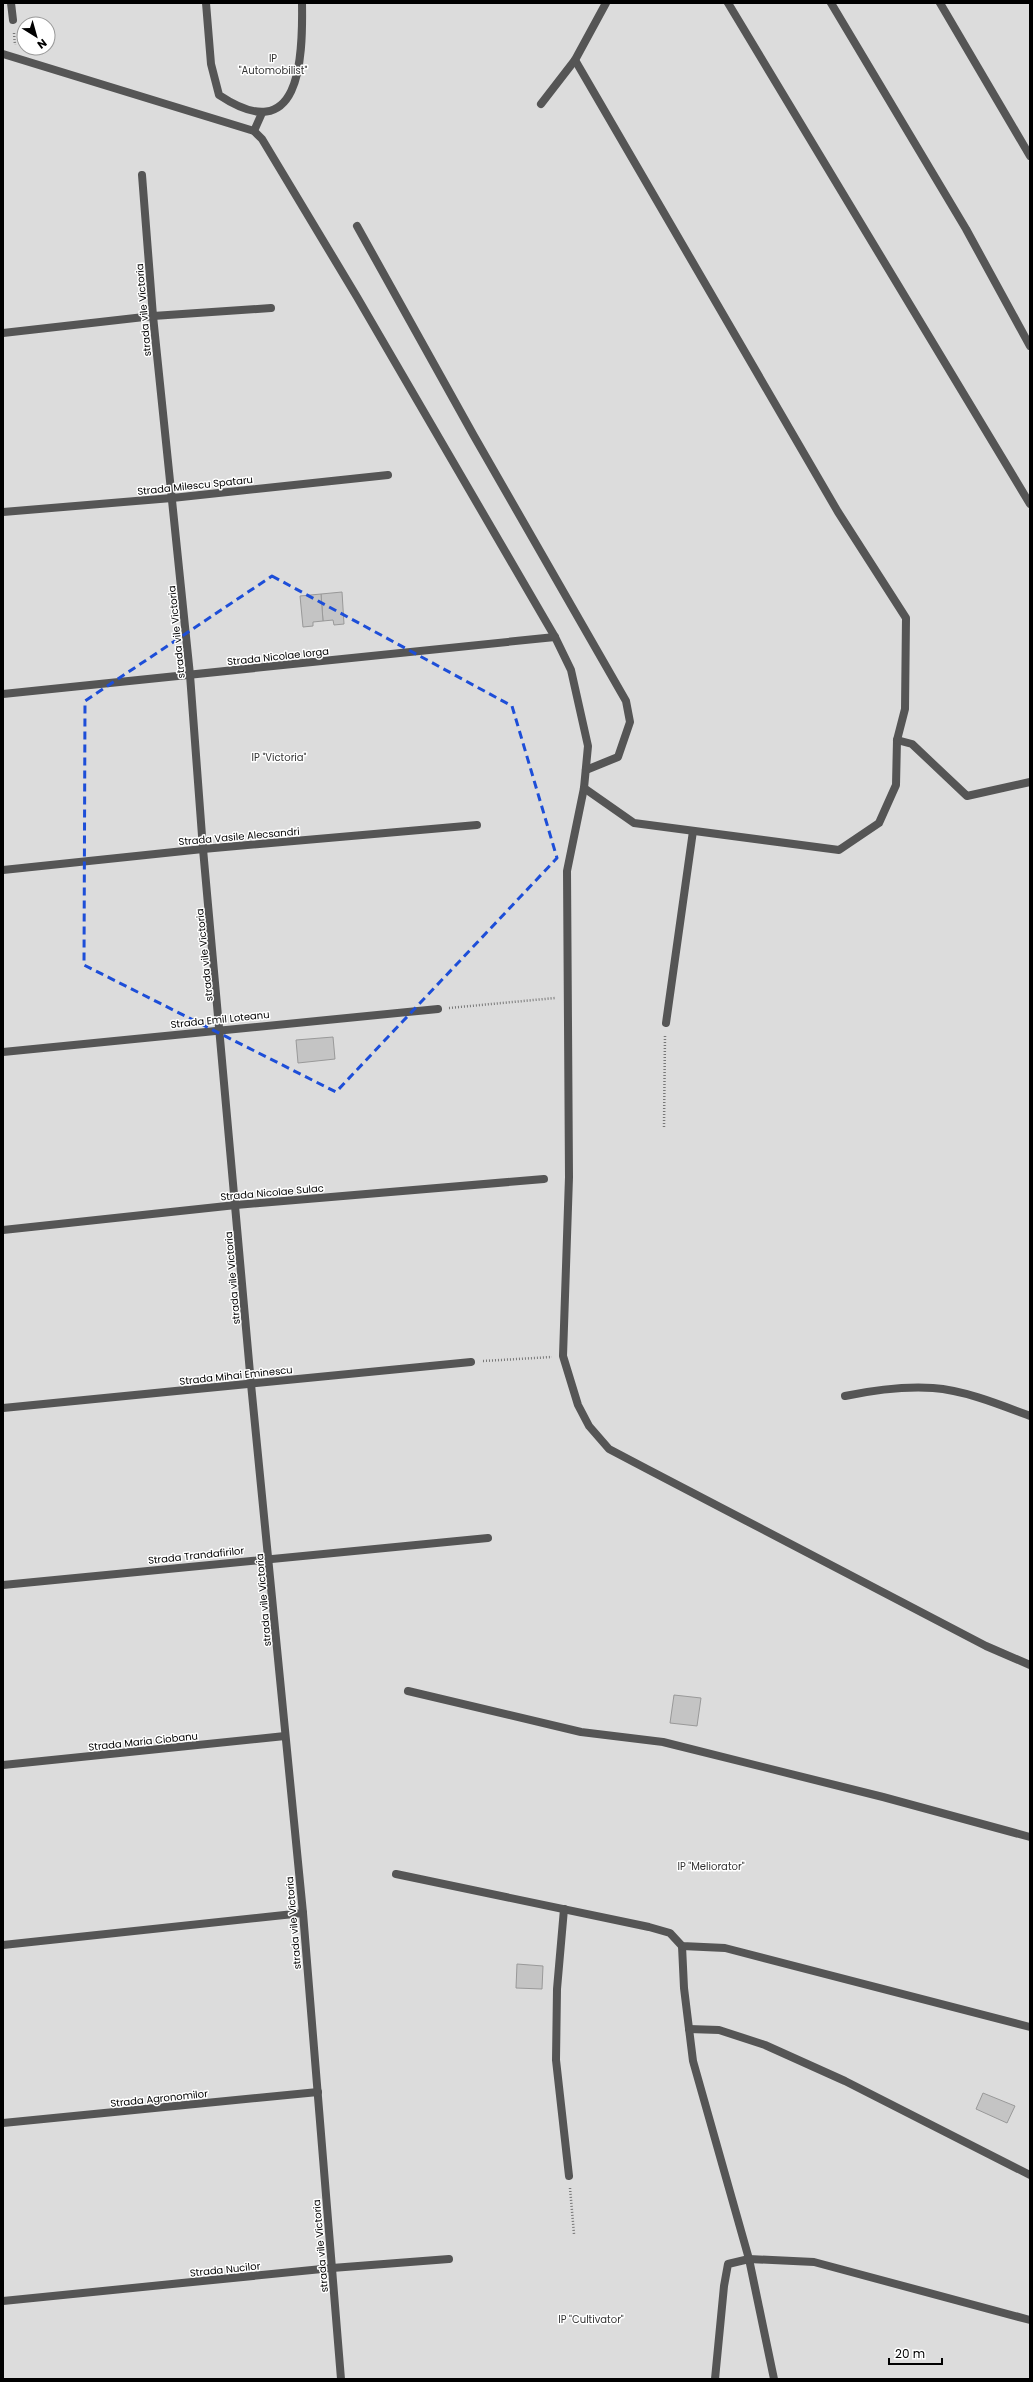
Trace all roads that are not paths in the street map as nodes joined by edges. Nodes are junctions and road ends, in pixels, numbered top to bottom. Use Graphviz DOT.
graph roads {
  1 [pos="11,3"];
  2 [pos="206,3"];
  3 [pos="302,3"];
  4 [pos="606,3"];
  5 [pos="728,3"];
  6 [pos="830,3"];
  7 [pos="940,3"];
  8 [pos="13,20"];
  9 [pos="3,54"];
  10 [pos="575,60"];
  11 [pos="541,104"];
  12 [pos="262,113"];
  13 [pos="254,131"];
  14 [pos="1030,156"];
  15 [pos="142,175"];
  16 [pos="357,226"];
  17 [pos="271,308"];
  18 [pos="153,316"];
  19 [pos="3,333"];
  20 [pos="1030,346"];
  21 [pos="388,474"];
  22 [pos="172,498"];
  23 [pos="1030,504"];
  24 [pos="3,512"];
  25 [pos="555,637"];
  26 [pos="190,675"];
  27 [pos="3,694"];
  28 [pos="897,740"];
  29 [pos="586,770"];
  30 [pos="1030,782"];
  31 [pos="584,788"];
  32 [pos="477,825"];
  33 [pos="692,831"];
  34 [pos="203,849"];
  35 [pos="3,870"];
  36 [pos="438,1009"];
  37 [pos="666,1023"];
  38 [pos="221,1029"];
  39 [pos="3,1052"];
  40 [pos="544,1179"];
  41 [pos="236,1205"];
  42 [pos="3,1230"];
  43 [pos="470,1362"];
  44 [pos="251,1384"];
  45 [pos="845,1396"];
  46 [pos="3,1408"];
  47 [pos="1030,1416"];
  48 [pos="488,1538"];
  49 [pos="269,1558"];
  50 [pos="3,1585"];
  51 [pos="1030,1665"];
  52 [pos="408,1691"];
  53 [pos="285,1736"];
  54 [pos="3,1765"];
  55 [pos="1030,1837"];
  56 [pos="396,1874"];
  57 [pos="564,1909"];
  58 [pos="303,1913"];
  59 [pos="3,1945"];
  60 [pos="682,1946"];
  61 [pos="1030,2027"];
  62 [pos="690,2029"];
  63 [pos="318,2092"];
  64 [pos="3,2123"];
  65 [pos="1030,2175"];
  66 [pos="569,2176"];
  67 [pos="749,2258"];
  68 [pos="450,2259"];
  69 [pos="332,2268"];
  70 [pos="3,2301"];
  71 [pos="1030,2320"];
  72 [pos="341,2379"];
  73 [pos="715,2379"];
  74 [pos="774,2379"];
  1 -- 8 [label="street"];
  2 -- 12 [label="street"];
  3 -- 12 [label="street"];
  4 -- 10 [label="street"];
  5 -- 23 [label="street"];
  6 -- 20 [label="street"];
  7 -- 14 [label="street"];
  9 -- 13 [label="street"];
  10 -- 11 [label="street"];
  10 -- 28 [label="street"];
  12 -- 13 [label="street"];
  13 -- 25 [label="street"];
  15 -- 18 [label="street, strada vile Victoria"];
  16 -- 29 [label="street"];
  17 -- 18 [label="street"];
  18 -- 19 [label="street"];
  18 -- 22 [label="street, strada vile Victoria"];
  21 -- 22 [label="street, Strada Milescu Spataru"];
  22 -- 24 [label="street, Strada Milescu Spataru"];
  22 -- 26 [label="street, strada vile Victoria"];
  25 -- 26 [label="street, Strada Nicolae Iorga"];
  25 -- 29 [label="street"];
  26 -- 27 [label="street, Strada Nicolae Iorga"];
  26 -- 34 [label="street, strada vile Victoria"];
  28 -- 30 [label="street"];
  28 -- 33 [label="street"];
  29 -- 31 [label="street"];
  31 -- 33 [label="street"];
  31 -- 51 [label="street"];
  32 -- 34 [label="street, Strada Vasile Alecsandri"];
  33 -- 37 [label="street"];
  34 -- 35 [label="street, Strada Vasile Alecsandri"];
  34 -- 38 [label="street, strada vile Victoria"];
  36 -- 38 [label="street, Strada Emil Loteanu"];
  38 -- 39 [label="street, Strada Emil Loteanu"];
  38 -- 41 [label="street, strada vile Victoria"];
  40 -- 41 [label="street, Strada Nicolae Sulac"];
  41 -- 42 [label="street, Strada Nicolae Sulac"];
  41 -- 44 [label="street, strada vile Victoria"];
  43 -- 44 [label="street, Strada Mihai Eminescu"];
  44 -- 46 [label="street, Strada Mihai Eminescu"];
  44 -- 49 [label="street, strada vile Victoria"];
  45 -- 47 [label="street"];
  48 -- 49 [label="street, Strada Trandafirilor"];
  49 -- 50 [label="street, Strada Trandafirilor"];
  49 -- 53 [label="street, strada vile Victoria"];
  52 -- 55 [label="street"];
  53 -- 54 [label="street, Strada Maria Ciobanu"];
  53 -- 58 [label="street, strada vile Victoria"];
  56 -- 57 [label="street"];
  57 -- 60 [label="street"];
  57 -- 66 [label="street"];
  58 -- 59 [label="street"];
  58 -- 63 [label="street, strada vile Victoria"];
  60 -- 61 [label="street"];
  60 -- 62 [label="street"];
  62 -- 65 [label="street"];
  62 -- 67 [label="street"];
  63 -- 64 [label="street, Strada Agronomilor"];
  63 -- 69 [label="street, strada vile Victoria"];
  67 -- 71 [label="street"];
  67 -- 73 [label="street"];
  67 -- 74 [label="street"];
  68 -- 69 [label="street, Strada Nucilor"];
  69 -- 70 [label="street, Strada Nucilor"];
  69 -- 72 [label="street, strada vile Victoria"];
}
